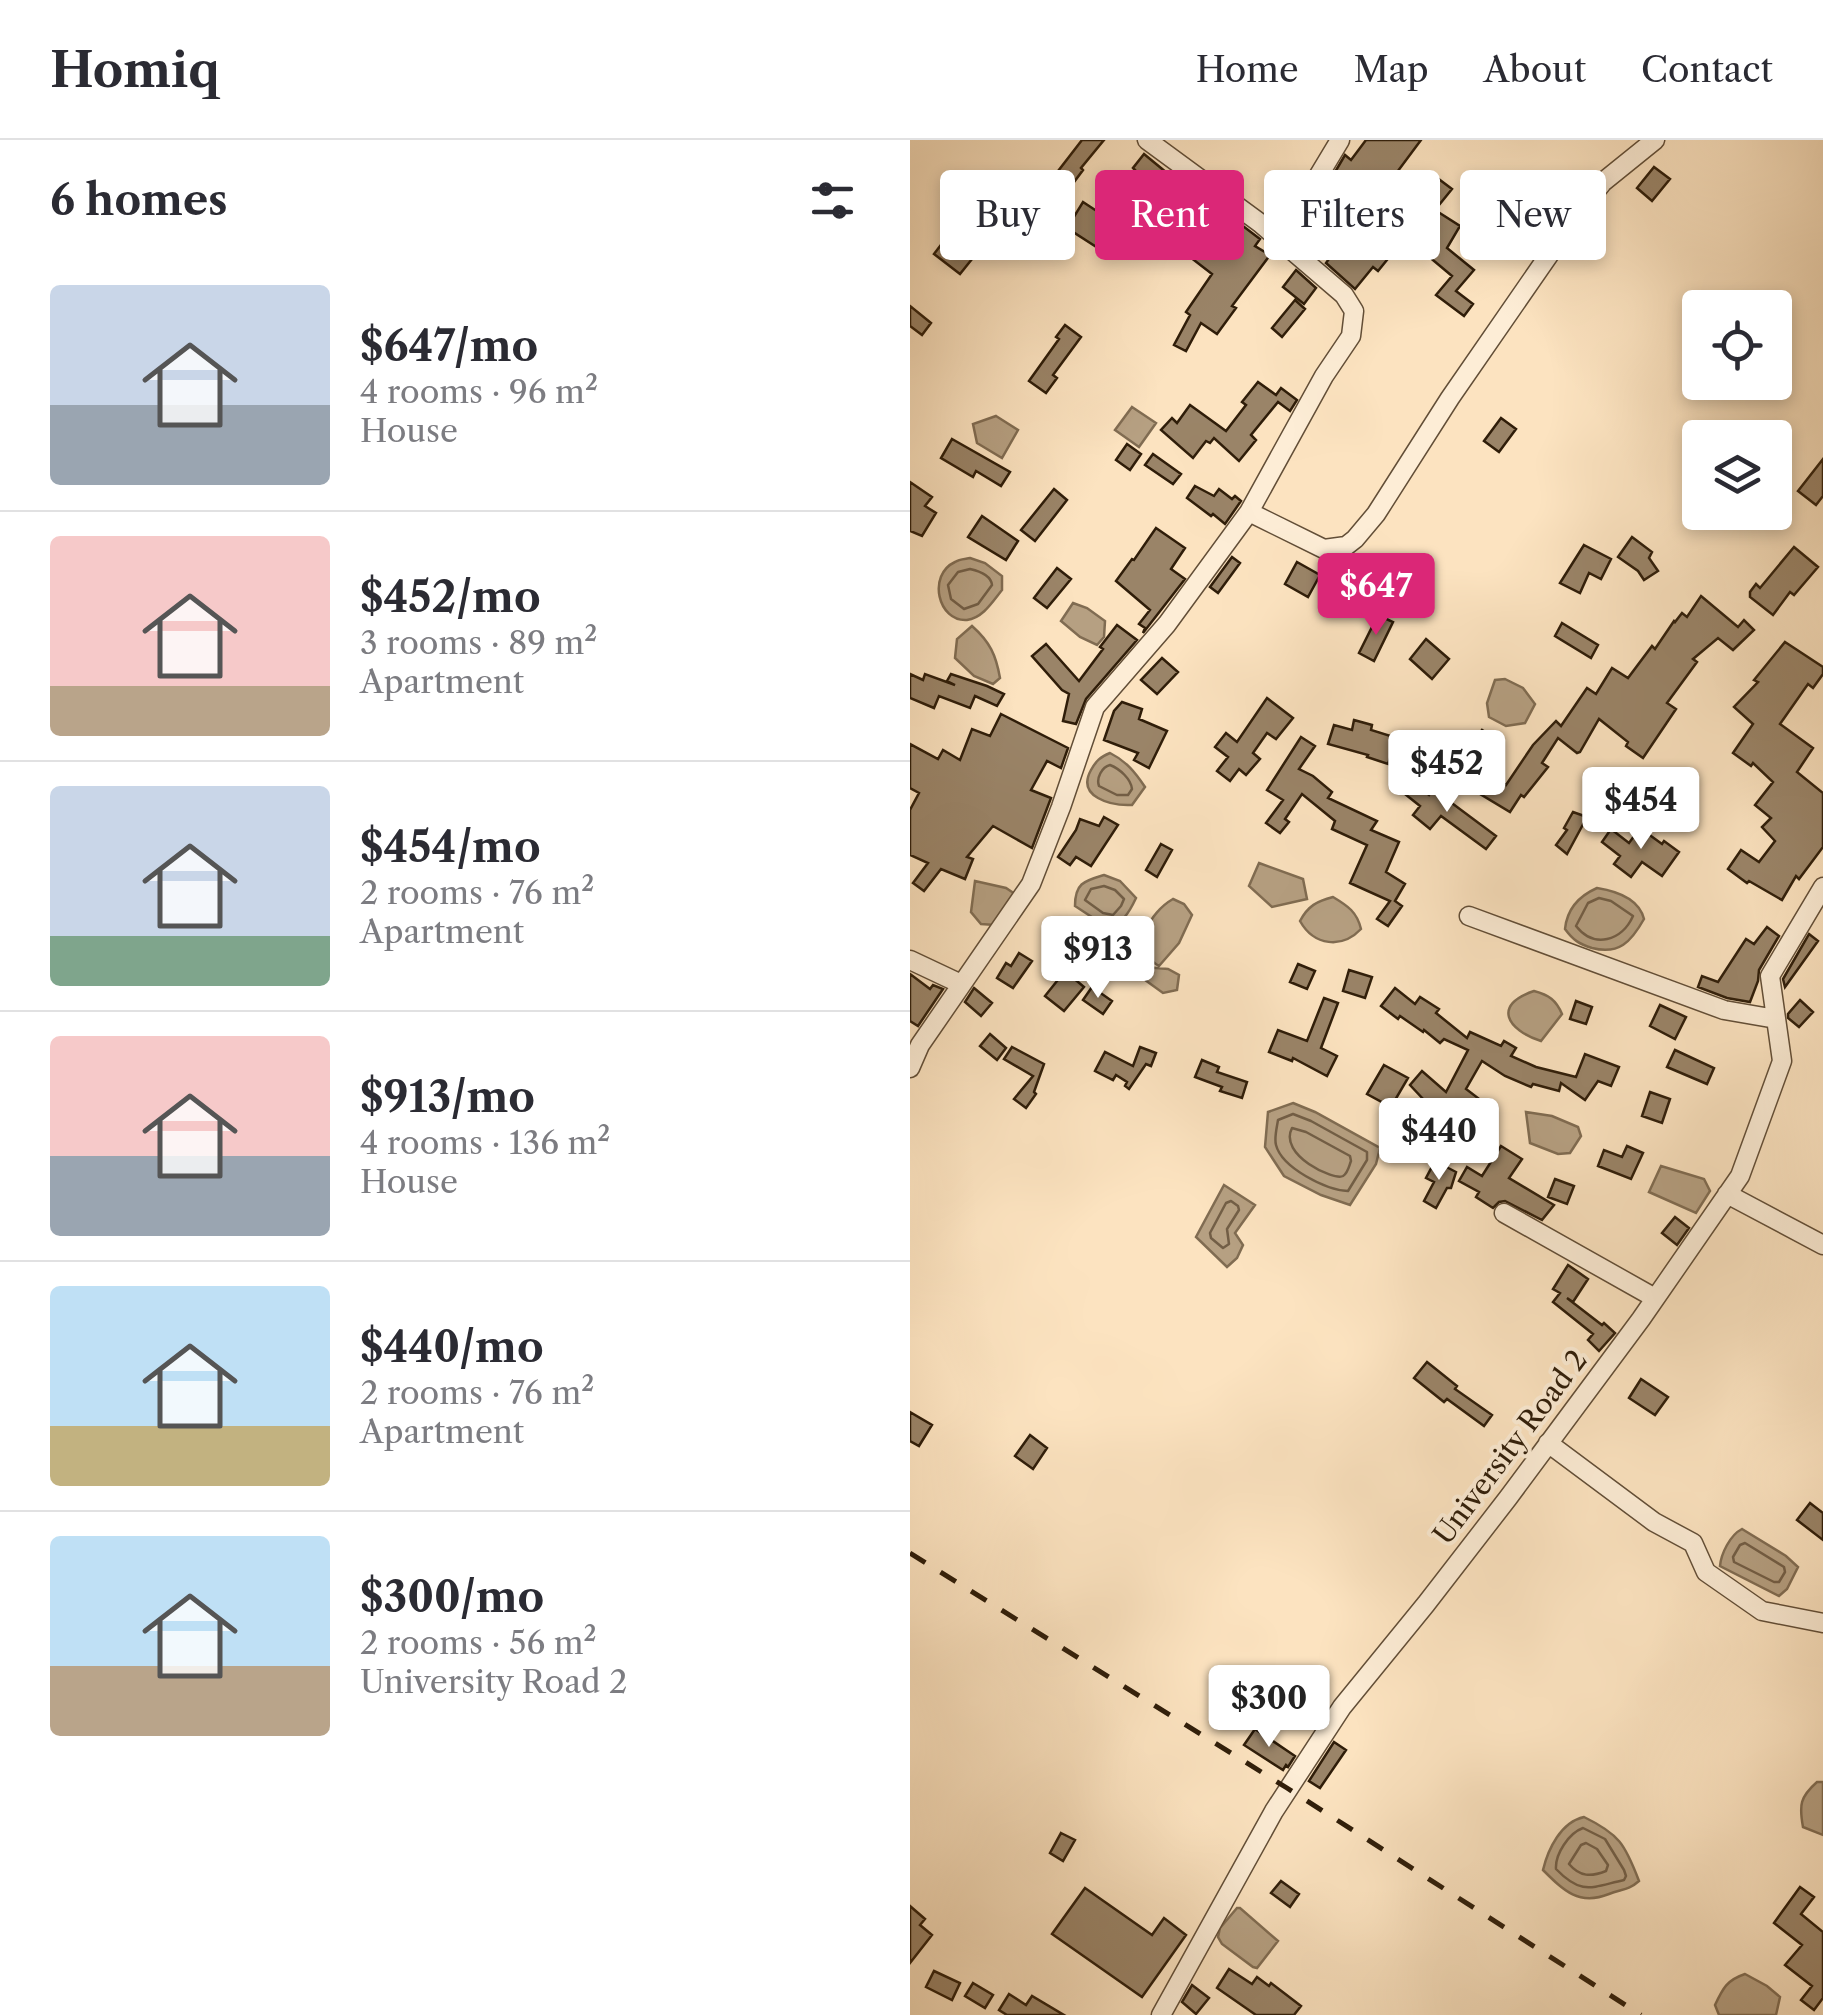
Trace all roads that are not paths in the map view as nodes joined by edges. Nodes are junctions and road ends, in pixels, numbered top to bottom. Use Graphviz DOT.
graph roads {
  1 [pos="1147,140"];
  2 [pos="1340,140"];
  3 [pos="1654,140"];
  4 [pos="1323,170"];
  5 [pos="1264,226"];
  6 [pos="1303,260"];
  7 [pos="1249,512"];
  8 [pos="1823,888"];
  9 [pos="1469,916"];
  10 [pos="910,960"];
  11 [pos="961,984"];
  12 [pos="1776,1019"];
  13 [pos="910,1068"];
  14 [pos="1728,1194"];
  15 [pos="1504,1213"];
  16 [pos="1823,1244"];
  17 [pos="1655,1298"];
  18 [pos="1548,1443"];
  19 [pos="1823,1623"];
  20 [pos="1160,2015"];
  1 -- 5 [label="street"];
  2 -- 4 [label="street"];
  3 -- 7 [label="street"];
  6 -- 7 [label="street"];
  7 -- 11 [label="street"];
  8 -- 12 [label="street, University Road 2"];
  9 -- 12 [label="street"];
  10 -- 11 [label="street"];
  11 -- 13 [label="street"];
  12 -- 14 [label="street, University Road 2"];
  14 -- 16 [label="street"];
  14 -- 17 [label="street, University Road 2"];
  15 -- 17 [label="street"];
  17 -- 18 [label="street, University Road 2"];
  18 -- 19 [label="street"];
  18 -- 20 [label="street, University Road 2"];
}
